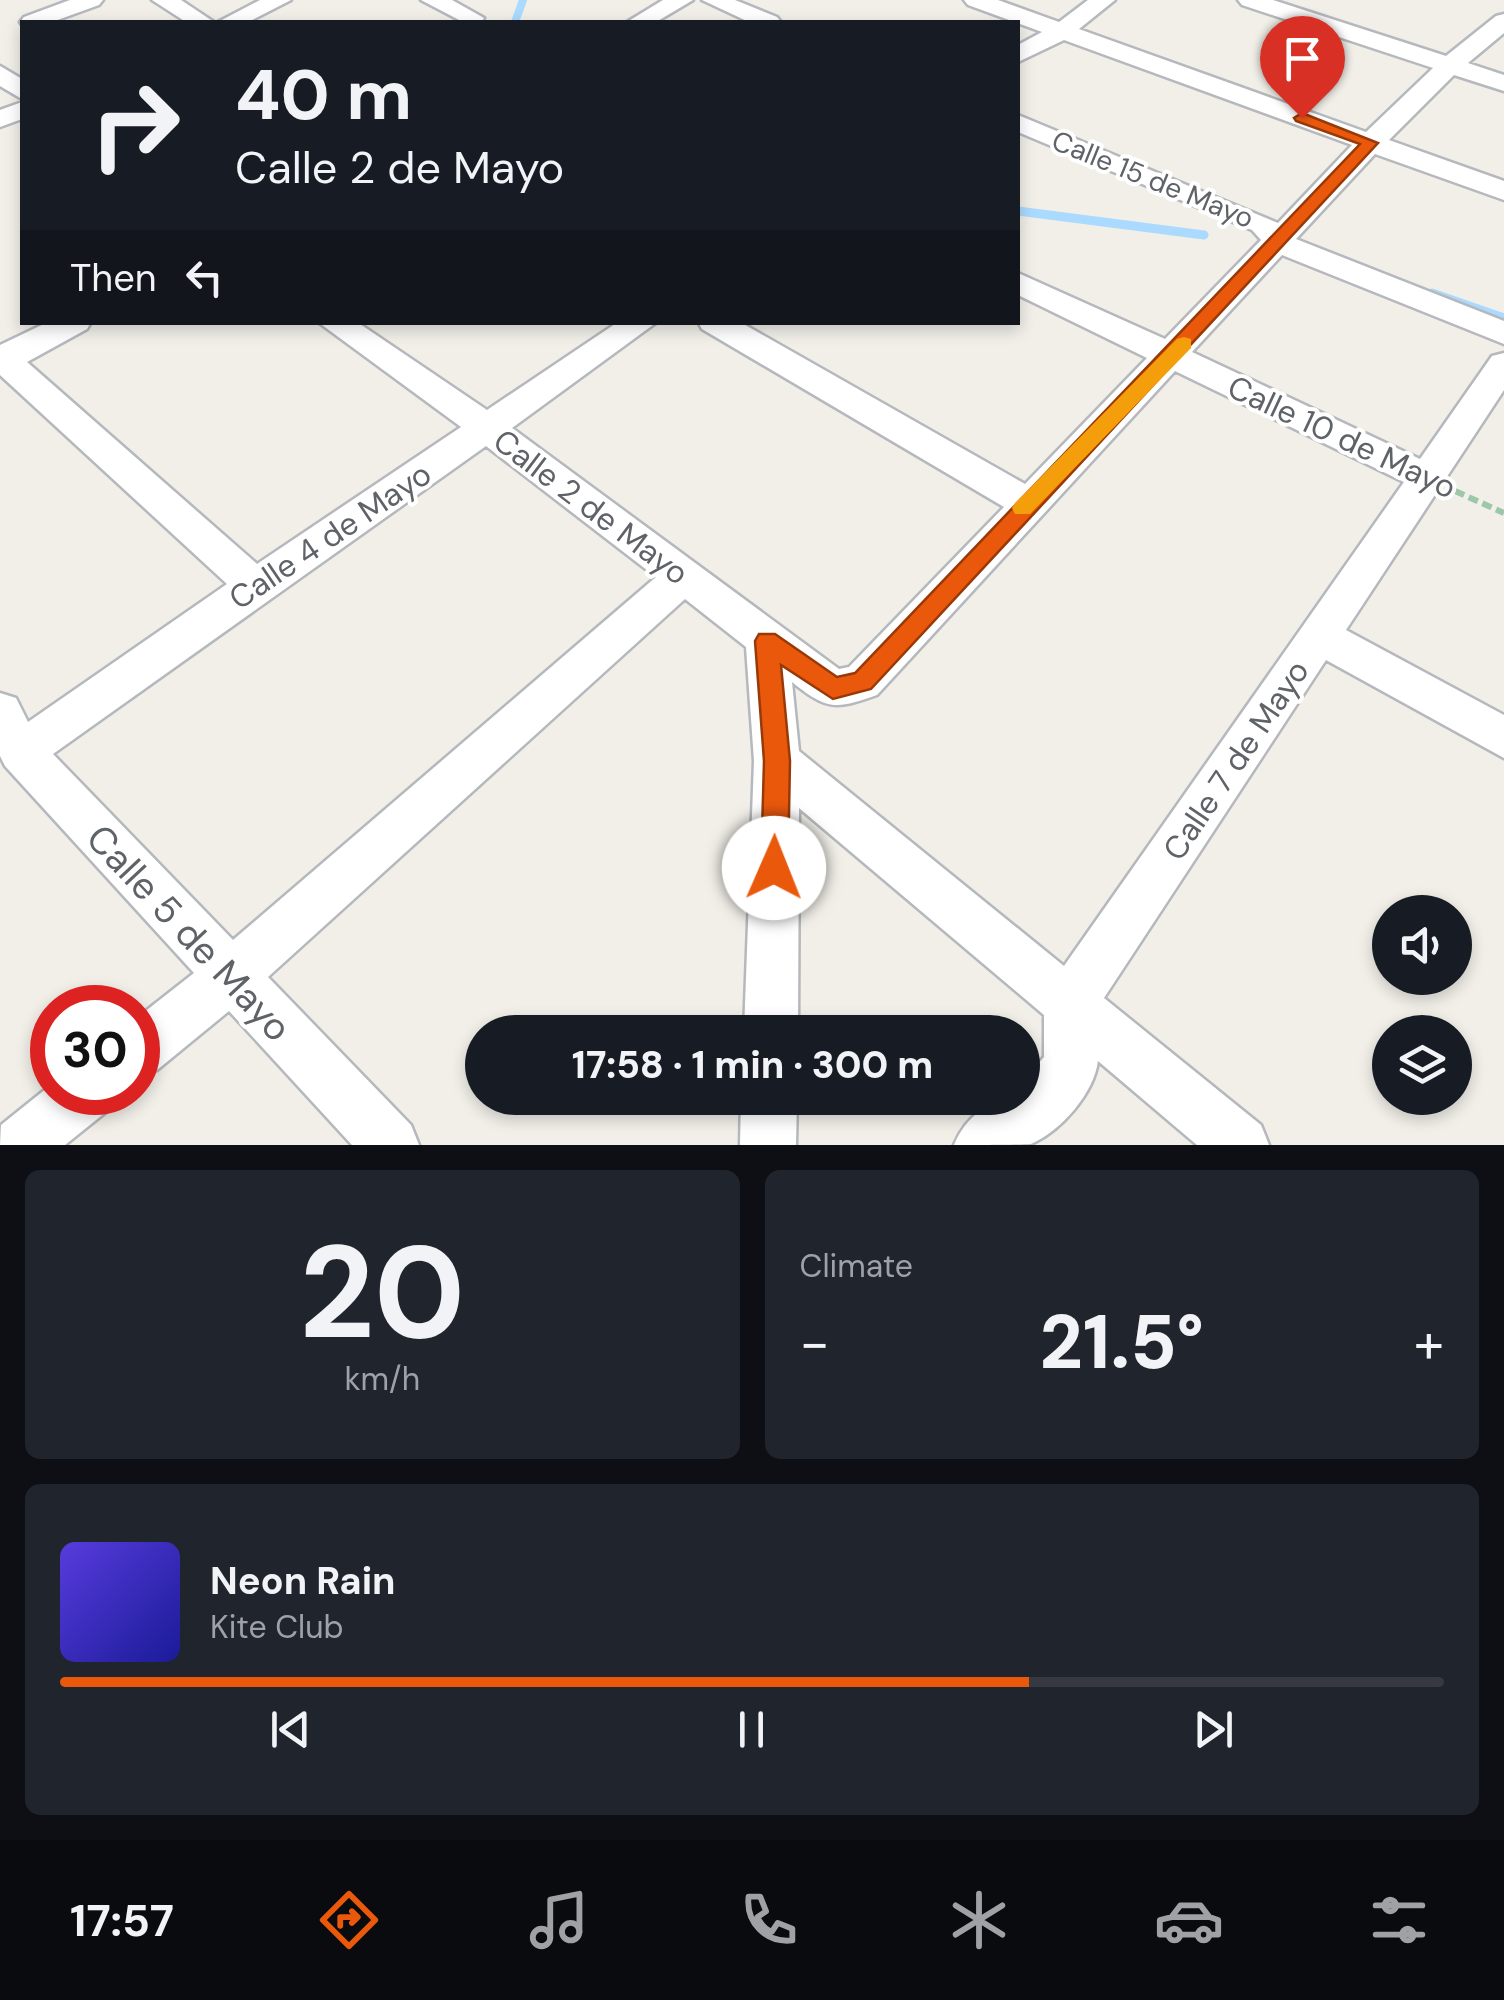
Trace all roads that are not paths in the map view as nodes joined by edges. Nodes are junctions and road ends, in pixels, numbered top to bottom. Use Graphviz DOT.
graph roads {
  1 [pos="90,0"];
  2 [pos="164,0"];
  3 [pos="279,0"];
  4 [pos="434,0"];
  5 [pos="680,0"];
  6 [pos="714,0"];
  7 [pos="976,0"];
  8 [pos="1103,0"];
  9 [pos="1250,0"];
  10 [pos="472,18"];
  11 [pos="38,20"];
  12 [pos="199,20"];
  13 [pos="234,20"];
  14 [pos="643,20"];
  15 [pos="764,20"];
  16 [pos="1504,21"];
  17 [pos="1060,32"];
  18 [pos="1020,55"];
  19 [pos="1450,65"];
  20 [pos="0,74"];
  21 [pos="1504,83"];
  22 [pos="20,89"];
  23 [pos="1020,125"];
  24 [pos="1370,143"];
  25 [pos="1504,191"];
  26 [pos="1279,243"];
  27 [pos="1020,284"];
  28 [pos="69,325"];
  29 [pos="338,325"];
  30 [pos="636,325"];
  31 [pos="719,325"];
  32 [pos="1504,333"];
  33 [pos="1172,356"];
  34 [pos="2,358"];
  35 [pos="1504,364"];
  36 [pos="488,428"];
  37 [pos="1428,478"];
  38 [pos="1028,503"];
  39 [pos="682,578"];
  40 [pos="255,586"];
  41 [pos="1320,636"];
  42 [pos="767,641"];
  43 [pos="11,732"];
  44 [pos="1504,738"];
  45 [pos="777,761"];
  46 [pos="229,978"];
  47 [pos="1070,1003"];
  48 [pos="771,1015"];
  49 [pos="160,1033"];
  50 [pos="58,1115"];
  51 [pos="769,1115"];
  52 [pos="21,1145"];
  53 [pos="391,1145"];
  54 [pos="768,1145"];
  55 [pos="982,1145"];
  56 [pos="1241,1145"];
  1 -- 11 [label="street"];
  2 -- 12 [label="street"];
  3 -- 13 [label="street"];
  4 -- 10 [label="street"];
  5 -- 14 [label="street"];
  6 -- 15 [label="street"];
  7 -- 17 [label="street"];
  8 -- 17 [label="street"];
  9 -- 19 [label="street"];
  16 -- 19 [label="street"];
  17 -- 18 [label="street"];
  17 -- 24 [label="street"];
  19 -- 21 [label="street"];
  19 -- 24 [label="street"];
  20 -- 22 [label="street"];
  23 -- 26 [label="street, Calle 15 de Mayo"];
  24 -- 25 [label="street"];
  24 -- 26 [label="street"];
  26 -- 32 [label="street, Calle 15 de Mayo"];
  26 -- 33 [label="street"];
  27 -- 33 [label="street, Calle 10 de Mayo"];
  28 -- 34 [label="street"];
  29 -- 36 [label="street, Calle 2 de Mayo"];
  30 -- 36 [label="street, Calle 4 de Mayo"];
  31 -- 38 [label="street"];
  33 -- 37 [label="street, Calle 10 de Mayo"];
  33 -- 38 [label="street"];
  34 -- 40 [label="street"];
  35 -- 37 [label="street, Calle 7 de Mayo"];
  36 -- 39 [label="street, Calle 2 de Mayo"];
  36 -- 40 [label="street, Calle 4 de Mayo"];
  37 -- 41 [label="street, Calle 7 de Mayo"];
  38 -- 42 [label="street, Calle 2 de Mayo"];
  39 -- 42 [label="street, Calle 2 de Mayo"];
  39 -- 46 [label="street"];
  40 -- 43 [label="street, Calle 4 de Mayo"];
  41 -- 44 [label="street"];
  41 -- 47 [label="street, Calle 7 de Mayo"];
  42 -- 45 [label="street"];
  43 -- 46 [label="street, Calle 5 de Mayo"];
  45 -- 47 [label="street"];
  45 -- 48 [label="street"];
  46 -- 49 [label="street"];
  46 -- 53 [label="street, Calle 5 de Mayo"];
  47 -- 55 [label="street"];
  47 -- 56 [label="street"];
  50 -- 52 [label="street"];
  51 -- 54 [label="street"];
}
